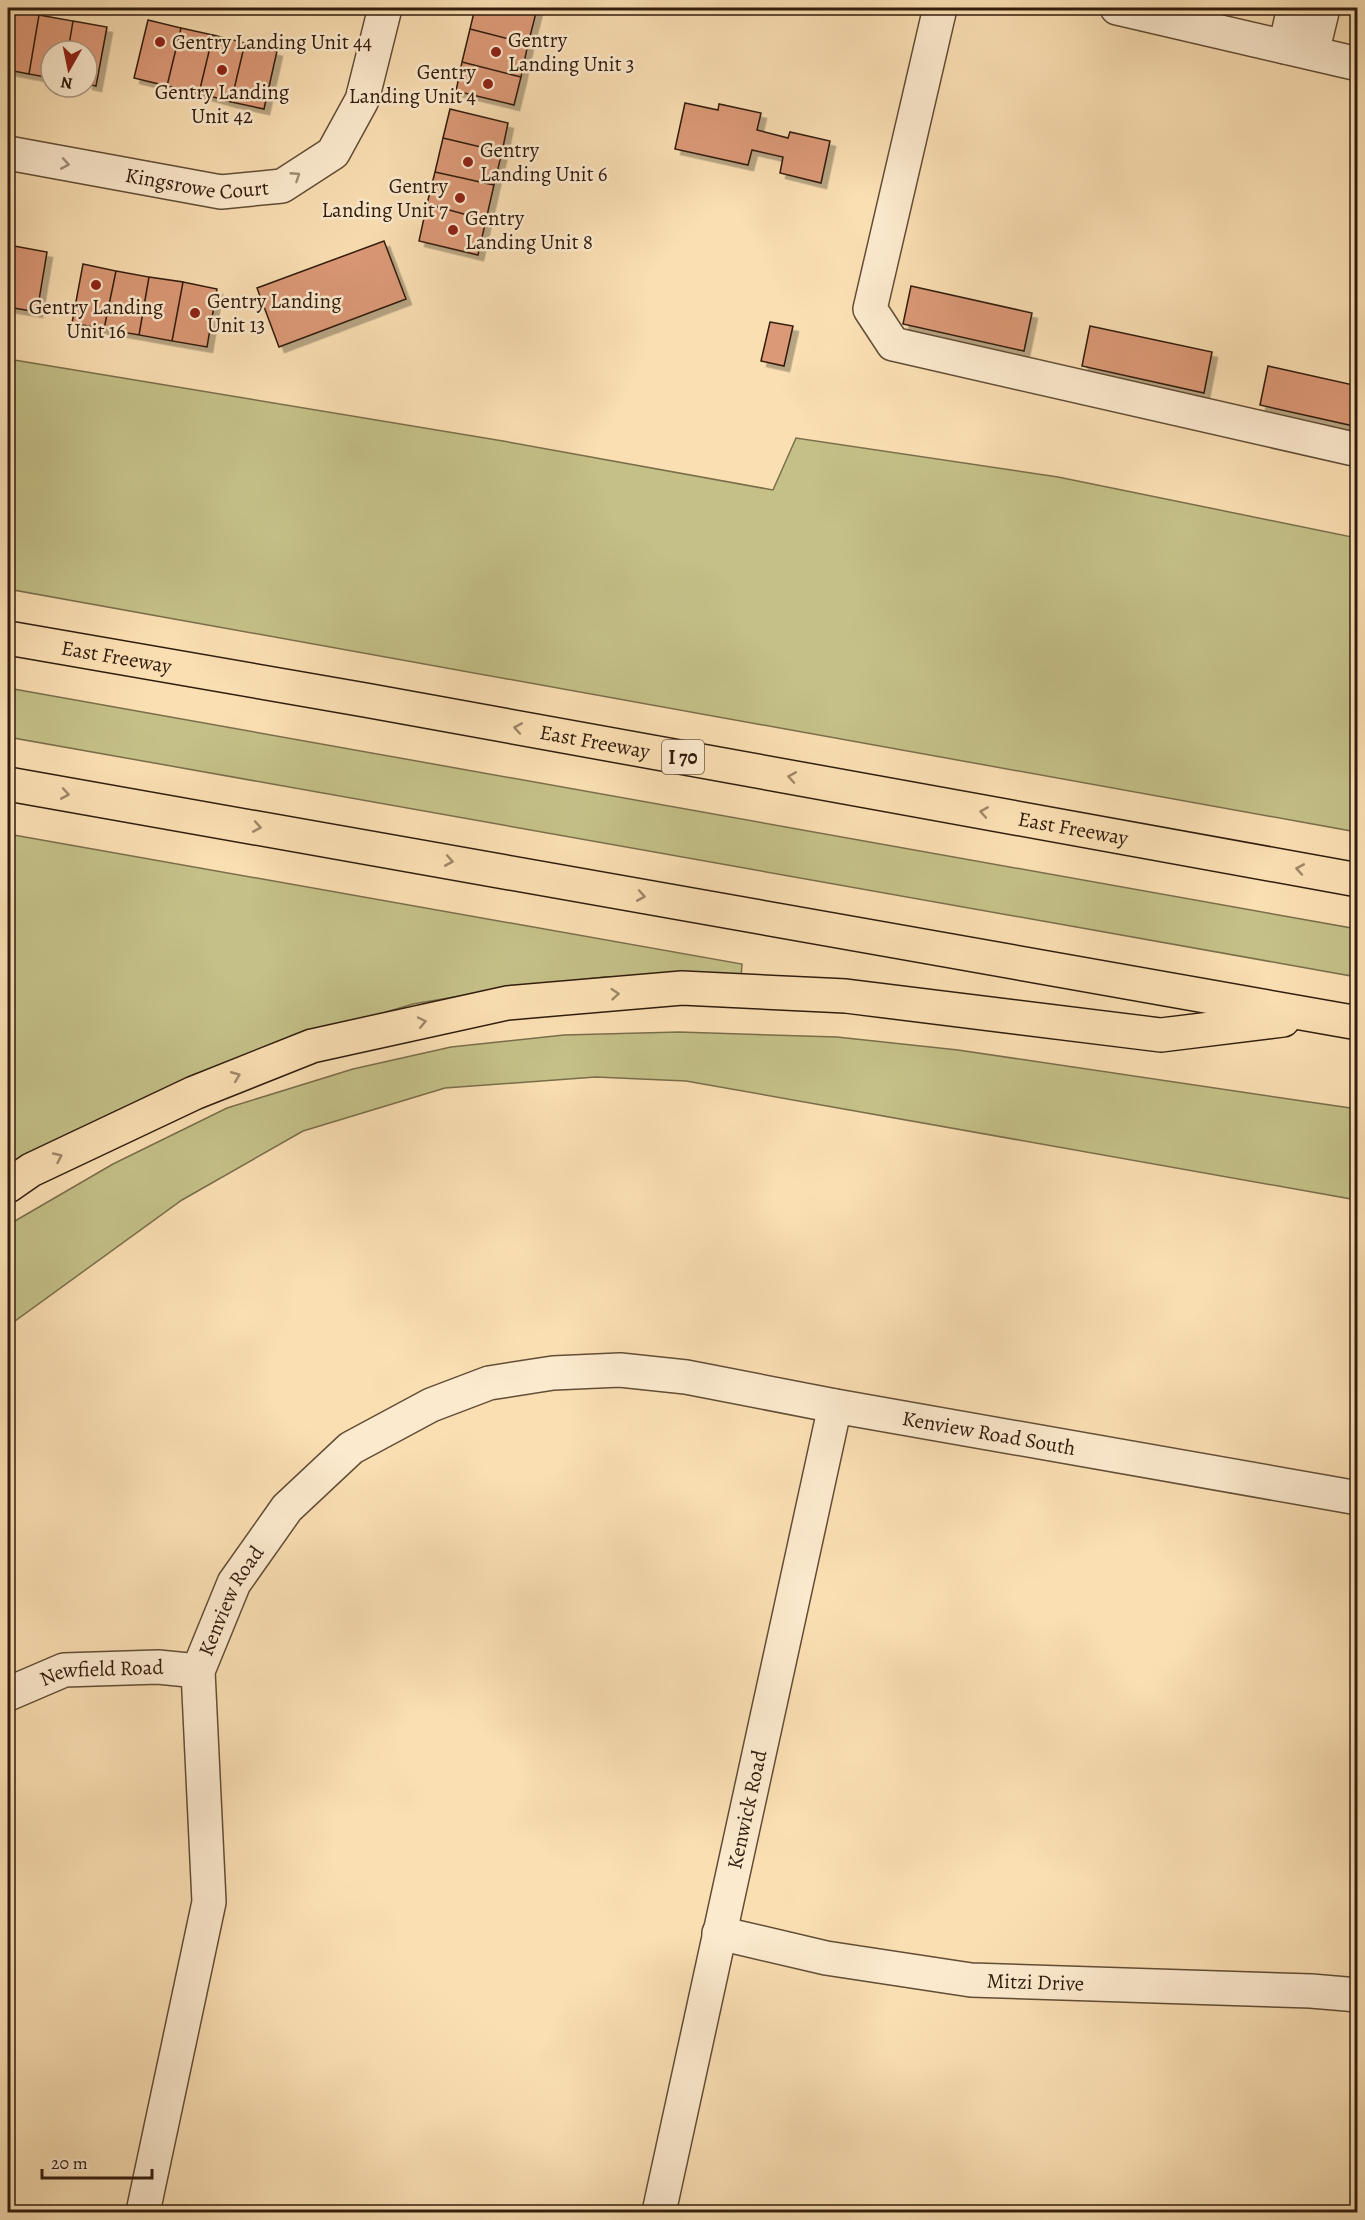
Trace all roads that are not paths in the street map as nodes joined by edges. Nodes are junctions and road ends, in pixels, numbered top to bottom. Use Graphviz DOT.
graph roads {
  1 [pos="385,8"];
  2 [pos="940,8"];
  3 [pos="1117,8"];
  4 [pos="1294,8"];
  5 [pos="1323,8"];
  6 [pos="1298,50"];
  7 [pos="1358,64"];
  8 [pos="8,153"];
  9 [pos="1358,450"];
  10 [pos="8,638"];
  11 [pos="8,784"];
  12 [pos="1358,880"];
  13 [pos="1317,1016"];
  14 [pos="1358,1023"];
  15 [pos="8,1186"];
  16 [pos="620,1370"];
  17 [pos="835,1406"];
  18 [pos="1358,1498"];
  19 [pos="198,1671"];
  20 [pos="8,1694"];
  21 [pos="719,1933"];
  22 [pos="1358,1995"];
  23 [pos="143,2212"];
  24 [pos="659,2212"];
  8 -- 1 [label="street, Kingsrowe Court, one-way"];
  2 -- 9 [label="street"];
  3 -- 6 [label="street"];
  4 -- 6 [label="street"];
  5 -- 6 [label="street"];
  6 -- 7 [label="street"];
  12 -- 10 [label="highway, East Freeway / I 70, one-way"];
  11 -- 13 [label="highway, one-way"];
  13 -- 14 [label="highway"];
  15 -- 13 [label="highway, one-way"];
  16 -- 17 [label="street, Kenview Road South"];
  16 -- 19 [label="street, Kenview Road"];
  17 -- 18 [label="street, Kenview Road South"];
  17 -- 21 [label="street, Kenwick Road"];
  19 -- 20 [label="street, Newfield Road"];
  19 -- 23 [label="street, Kenview Road"];
  21 -- 22 [label="street, Mitzi Drive"];
  21 -- 24 [label="street, Kenwick Road"];
}
